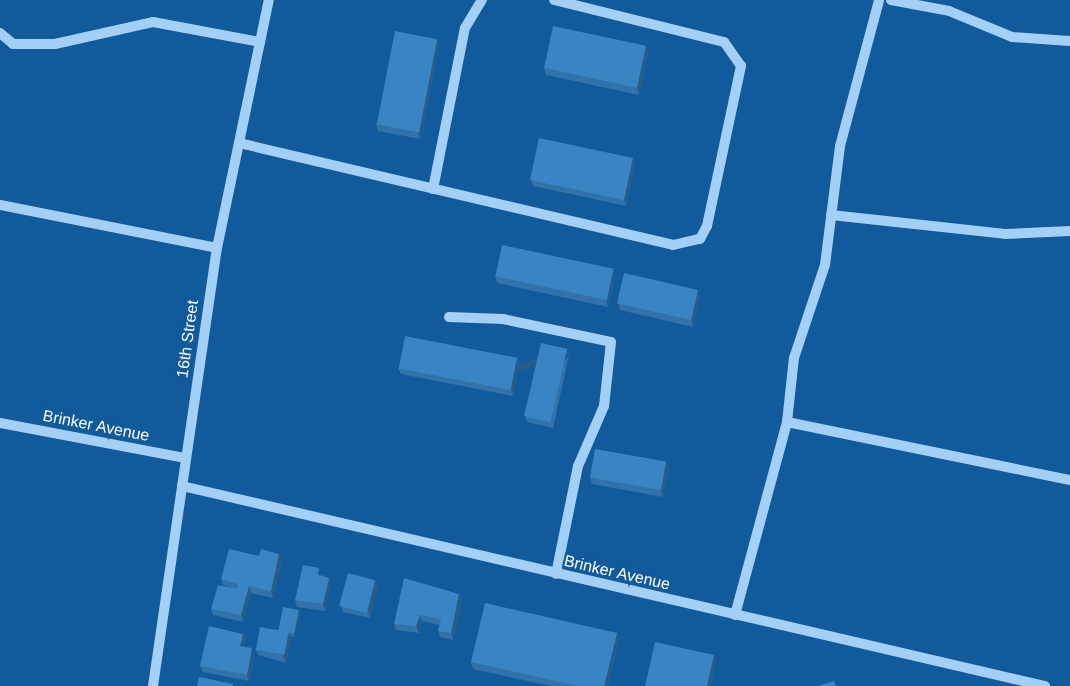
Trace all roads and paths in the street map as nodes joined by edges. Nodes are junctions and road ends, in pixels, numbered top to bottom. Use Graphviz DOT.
graph roads {
  1 [pos="269,0"];
  2 [pos="482,0"];
  3 [pos="554,0"];
  4 [pos="879,0"];
  5 [pos="891,0"];
  6 [pos="0,33"];
  7 [pos="260,42"];
  8 [pos="1070,42"];
  9 [pos="239,143"];
  10 [pos="433,189"];
  11 [pos="0,205"];
  12 [pos="831,214"];
  13 [pos="1070,231"];
  14 [pos="217,248"];
  15 [pos="449,317"];
  16 [pos="787,422"];
  17 [pos="0,423"];
  18 [pos="186,458"];
  19 [pos="1070,480"];
  20 [pos="182,486"];
  21 [pos="556,574"];
  22 [pos="735,615"];
  23 [pos="153,686"];
  24 [pos="1045,686"];
  1 -- 7 [label="street, 16th Street"];
  2 -- 10 [label="street"];
  3 -- 10 [label="street"];
  4 -- 12 [label="street"];
  5 -- 8 [label="street"];
  6 -- 7 [label="street"];
  7 -- 9 [label="street, 16th Street"];
  9 -- 10 [label="street"];
  9 -- 14 [label="street, 16th Street"];
  11 -- 14 [label="street"];
  12 -- 13 [label="street"];
  12 -- 16 [label="street"];
  14 -- 18 [label="street, 16th Street"];
  15 -- 21 [label="street"];
  16 -- 19 [label="street"];
  16 -- 22 [label="street"];
  17 -- 18 [label="street, Brinker Avenue"];
  18 -- 20 [label="street, 16th Street"];
  20 -- 21 [label="street, Brinker Avenue"];
  20 -- 23 [label="street, 16th Street"];
  21 -- 22 [label="street, Brinker Avenue"];
  22 -- 24 [label="street, Brinker Avenue"];
}
